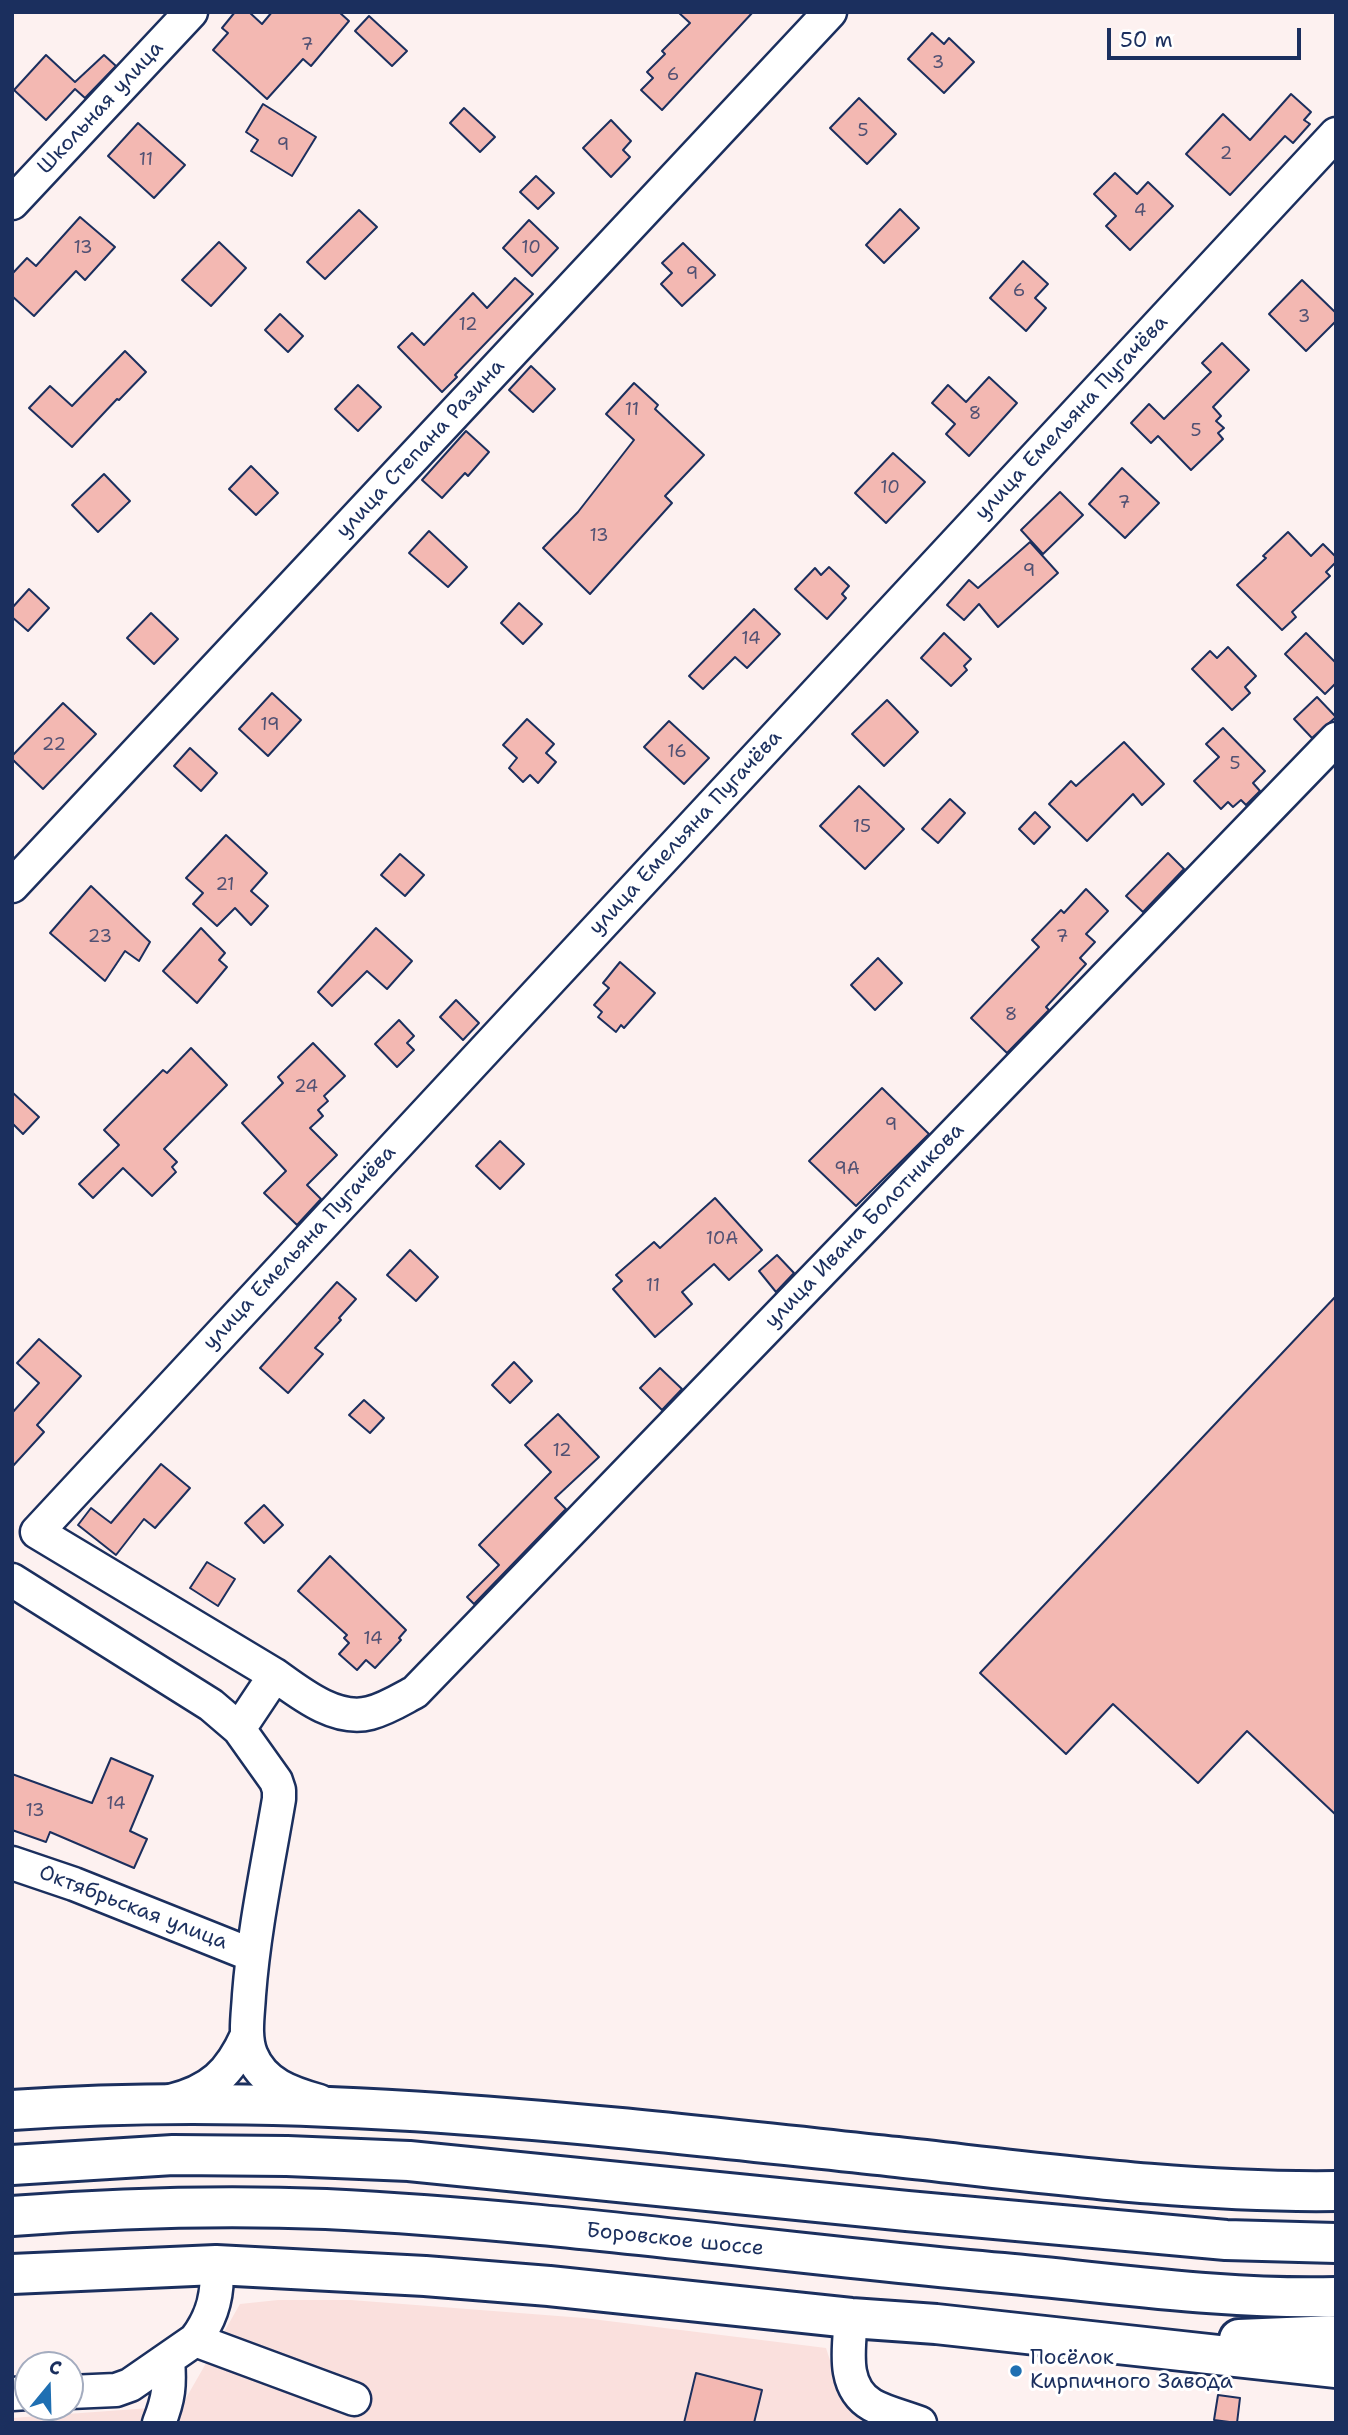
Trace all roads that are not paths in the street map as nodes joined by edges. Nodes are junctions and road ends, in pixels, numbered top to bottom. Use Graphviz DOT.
graph roads {
  1 [pos="191,12"];
  2 [pos="830,12"];
  3 [pos="1336,134"];
  4 [pos="12,203"];
  5 [pos="1336,739"];
  6 [pos="12,886"];
  7 [pos="12,1580"];
  8 [pos="275,1675"];
  9 [pos="239,1729"];
  10 [pos="12,1863"];
  11 [pos="252,1955"];
  12 [pos="247,2035"];
  13 [pos="153,2104"];
  14 [pos="347,2108"];
  15 [pos="12,2110"];
  16 [pos="12,2165"];
  17 [pos="1336,2191"];
  18 [pos="12,2216"];
  19 [pos="1336,2243"];
  20 [pos="216,2265"];
  21 [pos="16,2274"];
  22 [pos="1336,2297"];
  23 [pos="851,2318"];
  24 [pos="1336,2335"];
  25 [pos="195,2340"];
  26 [pos="1118,2345"];
  27 [pos="168,2358"];
  28 [pos="1336,2368"];
  29 [pos="84,2391"];
  30 [pos="354,2399"];
  31 [pos="159,2423"];
  32 [pos="920,2423"];
  1 -- 4 [label="street, Школьная улица"];
  2 -- 6 [label="street, улица Степана Разина"];
  3 -- 8 [label="street, улица Емельяна Пугачёва"];
  5 -- 8 [label="street, улица Ивана Болотникова"];
  7 -- 9 [label="street"];
  8 -- 9 [label="street"];
  9 -- 11 [label="street"];
  10 -- 11 [label="street, Октябрьская улица"];
  11 -- 12 [label="street"];
  12 -- 13 [label="street"];
  12 -- 14 [label="street"];
  13 -- 14 [label="main road"];
  13 -- 15 [label="main road"];
  14 -- 17 [label="main road"];
  16 -- 19 [label="main road"];
  18 -- 22 [label="main road, Боровское шоссе"];
  20 -- 21 [label="main road"];
  20 -- 23 [label="main road"];
  20 -- 25 [label="street"];
  23 -- 26 [label="main road"];
  23 -- 32 [label="street"];
  24 -- 26 [label="main road"];
  25 -- 27 [label="street"];
  25 -- 30 [label="street"];
  26 -- 28 [label="main road"];
  27 -- 29 [label="street"];
  27 -- 31 [label="street"];
}
